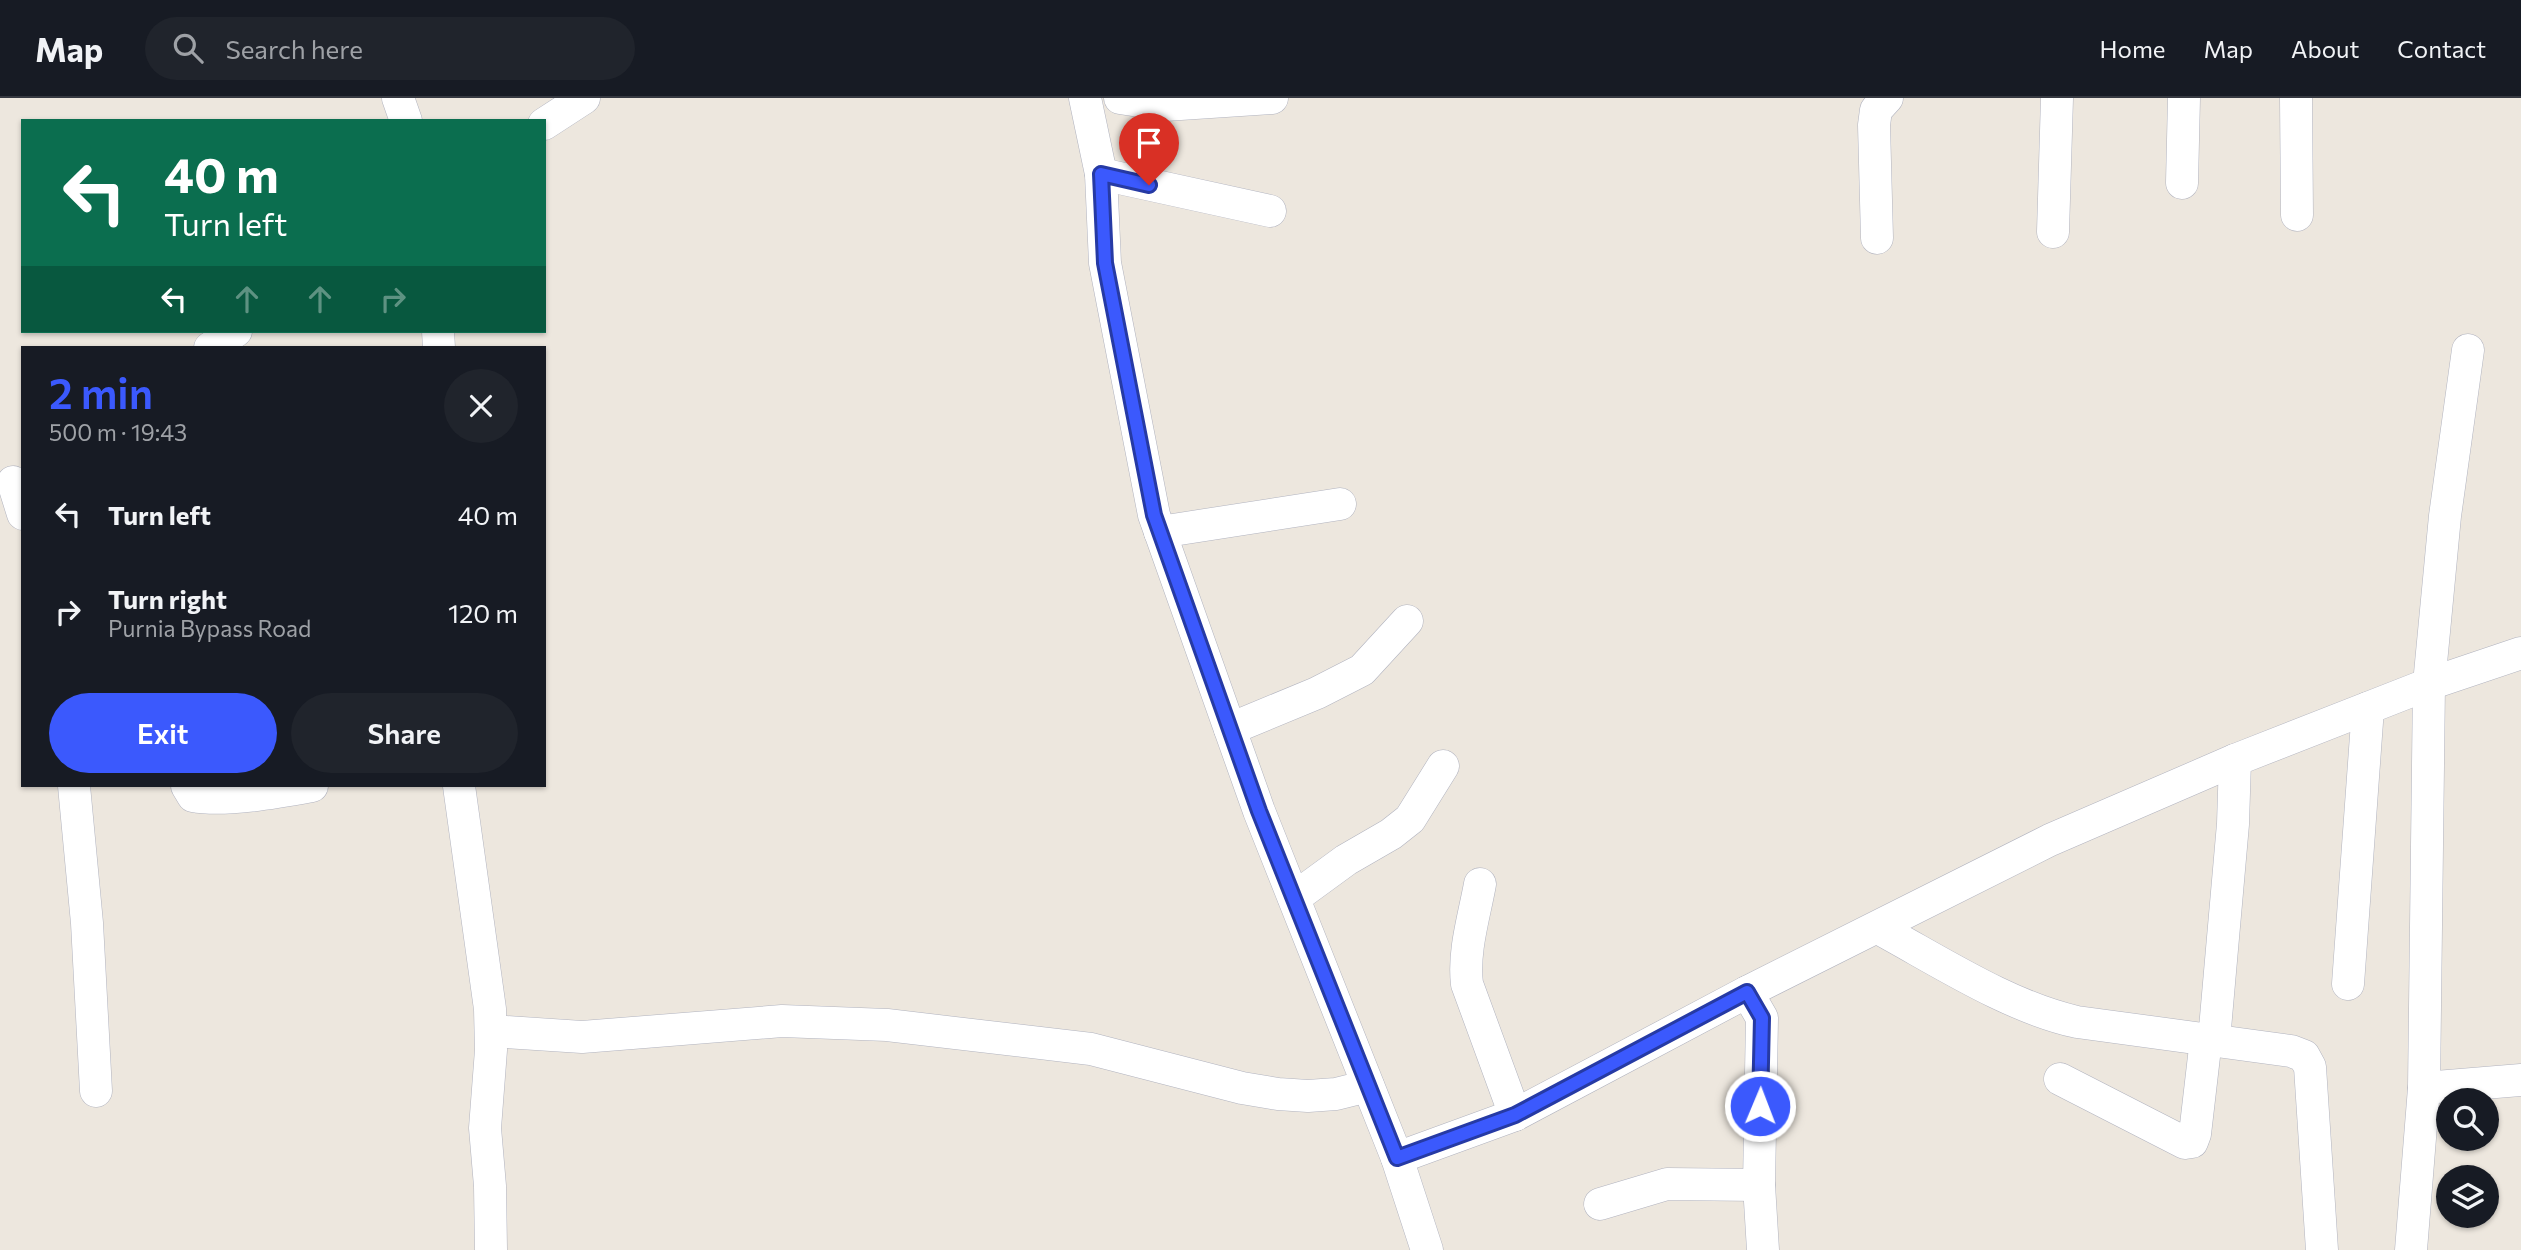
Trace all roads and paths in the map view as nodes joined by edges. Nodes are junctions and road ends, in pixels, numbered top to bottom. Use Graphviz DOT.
graph roads {
  1 [pos="398,98"];
  2 [pos="584,98"];
  3 [pos="1085,98"];
  4 [pos="1120,98"];
  5 [pos="1272,98"];
  6 [pos="1887,98"];
  7 [pos="2057,98"];
  8 [pos="2184,98"];
  9 [pos="2296,98"];
  10 [pos="405,119"];
  11 [pos="546,123"];
  12 [pos="1101,174"];
  13 [pos="2182,183"];
  14 [pos="1270,211"];
  15 [pos="2297,215"];
  16 [pos="2053,232"];
  17 [pos="1877,238"];
  18 [pos="233,333"];
  19 [pos="213,346"];
  20 [pos="2468,350"];
  21 [pos="12,483"];
  22 [pos="1340,504"];
  23 [pos="21,508"];
  24 [pos="1160,532"];
  25 [pos="1407,621"];
  26 [pos="2521,653"];
  27 [pos="2429,684"];
  28 [pos="2368,708"];
  29 [pos="1230,729"];
  30 [pos="2235,760"];
  31 [pos="1443,766"];
  32 [pos="74,787"];
  33 [pos="188,787"];
  34 [pos="304,787"];
  35 [pos="459,787"];
  36 [pos="1480,884"];
  37 [pos="1294,898"];
  38 [pos="1878,928"];
  39 [pos="2348,985"];
  40 [pos="1747,992"];
  41 [pos="491,1031"];
  42 [pos="2210,1039"];
  43 [pos="2060,1079"];
  44 [pos="2521,1080"];
  45 [pos="1368,1086"];
  46 [pos="2424,1088"];
  47 [pos="96,1091"];
  48 [pos="1515,1115"];
  49 [pos="1397,1158"];
  50 [pos="1759,1185"];
  51 [pos="1600,1204"];
  52 [pos="491,1250"];
  53 [pos="1427,1250"];
  54 [pos="1763,1250"];
  55 [pos="2322,1250"];
  56 [pos="2412,1250"];
  1 -- 10 [label="street"];
  2 -- 11 [label="street"];
  3 -- 12 [label="street"];
  4 -- 5 [label="street"];
  6 -- 17 [label="street"];
  7 -- 16 [label="street"];
  8 -- 13 [label="street"];
  9 -- 15 [label="street"];
  12 -- 14 [label="street"];
  12 -- 24 [label="street"];
  18 -- 19 [label="street"];
  20 -- 27 [label="street"];
  21 -- 23 [label="street"];
  22 -- 24 [label="street"];
  24 -- 29 [label="street"];
  25 -- 29 [label="street"];
  26 -- 27 [label="street"];
  27 -- 28 [label="street"];
  27 -- 46 [label="street"];
  28 -- 30 [label="street"];
  28 -- 39 [label="street"];
  29 -- 37 [label="street"];
  30 -- 38 [label="street"];
  30 -- 42 [label="street"];
  31 -- 37 [label="street"];
  32 -- 47 [label="street"];
  33 -- 34 [label="street"];
  35 -- 41 [label="street"];
  36 -- 48 [label="street"];
  37 -- 45 [label="street"];
  38 -- 40 [label="street"];
  38 -- 42 [label="street"];
  40 -- 48 [label="street"];
  40 -- 50 [label="street"];
  41 -- 45 [label="street"];
  41 -- 52 [label="street"];
  42 -- 43 [label="street"];
  42 -- 55 [label="street"];
  44 -- 46 [label="street"];
  45 -- 49 [label="street"];
  46 -- 56 [label="street"];
  48 -- 49 [label="street"];
  49 -- 53 [label="street"];
  50 -- 51 [label="street"];
  50 -- 54 [label="street"];
}
